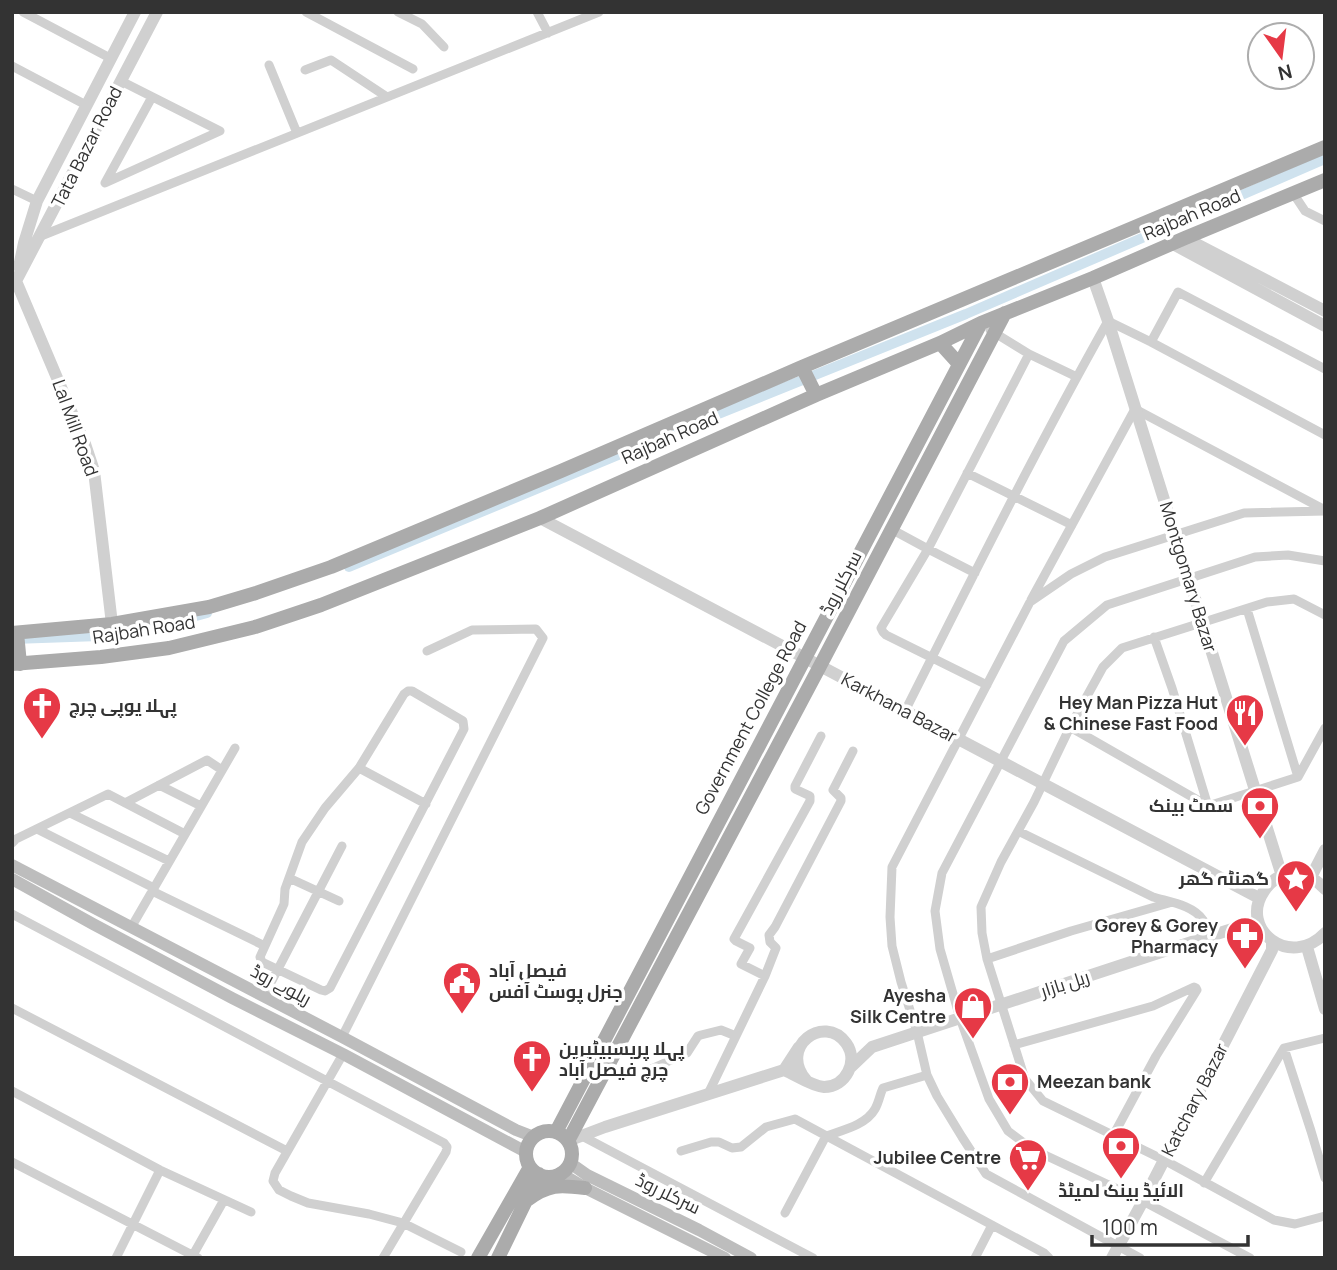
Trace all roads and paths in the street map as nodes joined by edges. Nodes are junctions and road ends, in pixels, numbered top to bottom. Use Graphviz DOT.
graph roads {
  1 [pos="23,12"];
  2 [pos="135,12"];
  3 [pos="157,12"];
  4 [pos="306,12"];
  5 [pos="398,12"];
  6 [pos="537,12"];
  7 [pos="599,12"];
  8 [pos="548,33"];
  9 [pos="444,47"];
  10 [pos="110,58"];
  11 [pos="269,65"];
  12 [pos="12,66"];
  13 [pos="413,69"];
  14 [pos="305,70"];
  15 [pos="121,81"];
  16 [pos="152,97"];
  17 [pos="387,97"];
  18 [pos="86,105"];
  19 [pos="297,133"];
  20 [pos="1325,147"];
  21 [pos="1325,180"];
  22 [pos="12,189"];
  23 [pos="1293,193"];
  24 [pos="37,201"];
  25 [pos="1325,221"];
  26 [pos="41,236"];
  27 [pos="1179,241"];
  28 [pos="1093,278"];
  29 [pos="14,283"];
  30 [pos="1325,311"];
  31 [pos="1005,313"];
  32 [pos="1108,321"];
  33 [pos="981,323"];
  34 [pos="1325,326"];
  35 [pos="994,334"];
  36 [pos="1151,342"];
  37 [pos="940,343"];
  38 [pos="1029,354"];
  39 [pos="959,364"];
  40 [pos="803,369"];
  41 [pos="1325,369"];
  42 [pos="1077,377"];
  43 [pos="814,392"];
  44 [pos="1135,409"];
  45 [pos="1325,435"];
  46 [pos="967,473"];
  47 [pos="1014,497"];
  48 [pos="1325,510"];
  49 [pos="540,518"];
  50 [pos="1072,525"];
  51 [pos="891,529"];
  52 [pos="1175,536"];
  53 [pos="928,549"];
  54 [pos="1325,561"];
  55 [pos="975,573"];
  56 [pos="1188,579"];
  57 [pos="1030,602"];
  58 [pos="1247,609"];
  59 [pos="1325,615"];
  60 [pos="1202,622"];
  61 [pos="113,624"];
  62 [pos="16,633"];
  63 [pos="1154,637"];
  64 [pos="427,651"];
  65 [pos="804,658"];
  66 [pos="932,658"];
  67 [pos="17,662"];
  68 [pos="820,666"];
  69 [pos="987,685"];
  70 [pos="905,711"];
  71 [pos="1070,727"];
  72 [pos="1325,728"];
  73 [pos="821,736"];
  74 [pos="958,740"];
  75 [pos="235,748"];
  76 [pos="853,751"];
  77 [pos="1001,762"];
  78 [pos="359,768"];
  79 [pos="222,771"];
  80 [pos="1298,777"];
  81 [pos="1043,784"];
  82 [pos="159,785"];
  83 [pos="1255,791"];
  84 [pos="125,803"];
  85 [pos="426,804"];
  86 [pos="201,806"];
  87 [pos="1208,806"];
  88 [pos="70,813"];
  89 [pos="37,829"];
  90 [pos="1018,831"];
  91 [pos="185,834"];
  92 [pos="12,843"];
  93 [pos="342,846"];
  94 [pos="1325,850"];
  95 [pos="169,861"];
  96 [pos="12,865"];
  97 [pos="1282,876"];
  98 [pos="289,877"];
  99 [pos="1311,877"];
  100 [pos="12,878"];
  101 [pos="153,889"];
  102 [pos="1325,889"];
  103 [pos="318,891"];
  104 [pos="1259,898"];
  105 [pos="339,901"];
  106 [pos="1170,903"];
  107 [pos="12,914"];
  108 [pos="1259,923"];
  109 [pos="132,926"];
  110 [pos="1325,933"];
  111 [pos="659,934"];
  112 [pos="1210,936"];
  113 [pos="1272,941"];
  114 [pos="672,943"];
  115 [pos="265,946"];
  116 [pos="1307,947"];
  117 [pos="987,959"];
  118 [pos="278,969"];
  119 [pos="765,976"];
  120 [pos="264,996"];
  121 [pos="1002,1005"];
  122 [pos="12,1008"];
  123 [pos="1325,1009"];
  124 [pos="960,1018"];
  125 [pos="917,1032"];
  126 [pos="839,1035"];
  127 [pos="736,1036"];
  128 [pos="342,1037"];
  129 [pos="1325,1038"];
  130 [pos="1014,1045"];
  131 [pos="799,1047"];
  132 [pos="872,1047"];
  133 [pos="1284,1048"];
  134 [pos="343,1054"];
  135 [pos="851,1067"];
  136 [pos="651,1069"];
  137 [pos="784,1070"];
  138 [pos="927,1075"];
  139 [pos="327,1080"];
  140 [pos="806,1080"];
  141 [pos="12,1091"];
  142 [pos="708,1094"];
  143 [pos="562,1136"];
  144 [pos="582,1136"];
  145 [pos="826,1136"];
  146 [pos="1113,1136"];
  147 [pos="534,1137"];
  148 [pos="287,1151"];
  149 [pos="681,1151"];
  150 [pos="1164,1160"];
  151 [pos="12,1162"];
  152 [pos="532,1164"];
  153 [pos="565,1168"];
  154 [pos="160,1170"];
  155 [pos="1325,1178"];
  156 [pos="1204,1183"];
  157 [pos="585,1188"];
  158 [pos="224,1200"];
  159 [pos="526,1201"];
  160 [pos="1143,1201"];
  161 [pos="251,1212"];
  162 [pos="785,1213"];
  163 [pos="1325,1216"];
  164 [pos="404,1223"];
  165 [pos="132,1225"];
  166 [pos="992,1225"];
  167 [pos="461,1252"];
  168 [pos="1115,1252"];
  169 [pos="385,1255"];
  170 [pos="195,1256"];
  171 [pos="116,1258"];
  172 [pos="396,1258"];
  173 [pos="478,1258"];
  174 [pos="498,1258"];
  175 [pos="724,1258"];
  176 [pos="751,1258"];
  177 [pos="813,1258"];
  178 [pos="975,1258"];
  179 [pos="1049,1258"];
  180 [pos="1140,1258"];
  181 [pos="1250,1258"];
  1 -- 10 [label="street"];
  2 -- 10 [label="street, Tata Bazar Road"];
  3 -- 15 [label="street, Tata Bazar Road"];
  4 -- 13 [label="street"];
  5 -- 9 [label="street"];
  6 -- 8 [label="street"];
  7 -- 8 [label="street"];
  8 -- 17 [label="street"];
  10 -- 18 [label="street, Tata Bazar Road"];
  11 -- 19 [label="street"];
  12 -- 18 [label="street"];
  14 -- 17 [label="street"];
  15 -- 16 [label="street"];
  15 -- 26 [label="street, Tata Bazar Road"];
  16 -- 16 [label="street"];
  17 -- 19 [label="street"];
  18 -- 24 [label="street, Tata Bazar Road"];
  19 -- 26 [label="street"];
  20 -- 40 [label="main road, Rajbah Road"];
  21 -- 23 [label="main road, Rajbah Road"];
  22 -- 24 [label="street"];
  23 -- 25 [label="street"];
  23 -- 27 [label="main road, Rajbah Road"];
  24 -- 29 [label="street, Tata Bazar Road"];
  26 -- 29 [label="street, Tata Bazar Road"];
  27 -- 28 [label="main road, Rajbah Road"];
  27 -- 30 [label="street"];
  27 -- 34 [label="street"];
  28 -- 31 [label="main road, Rajbah Road"];
  28 -- 32 [label="street, Montgomary Bazar"];
  29 -- 61 [label="street, Lal Mill Road"];
  31 -- 33 [label="main road, Rajbah Road"];
  31 -- 35 [label="main road, سرکلر روڈ"];
  32 -- 36 [label="street"];
  32 -- 42 [label="street"];
  32 -- 44 [label="street, Montgomary Bazar"];
  33 -- 35 [label="street"];
  33 -- 37 [label="main road, Rajbah Road"];
  33 -- 39 [label="main road, Government College Road"];
  35 -- 38 [label="street"];
  35 -- 51 [label="main road, سرکلر روڈ"];
  36 -- 41 [label="street"];
  36 -- 45 [label="street"];
  37 -- 39 [label="main road"];
  37 -- 43 [label="main road, Rajbah Road"];
  38 -- 42 [label="street"];
  38 -- 46 [label="street"];
  39 -- 65 [label="main road, Government College Road"];
  40 -- 43 [label="main road"];
  40 -- 61 [label="main road, Rajbah Road"];
  42 -- 47 [label="street"];
  43 -- 49 [label="main road, Rajbah Road"];
  44 -- 48 [label="street"];
  44 -- 50 [label="street"];
  44 -- 52 [label="street, Montgomary Bazar"];
  46 -- 47 [label="street"];
  46 -- 53 [label="street"];
  47 -- 50 [label="street"];
  47 -- 55 [label="street"];
  48 -- 52 [label="street"];
  49 -- 65 [label="street, Karkhana Bazar"];
  49 -- 67 [label="main road, Rajbah Road"];
  50 -- 57 [label="street"];
  51 -- 53 [label="street"];
  51 -- 68 [label="main road, سرکلر روڈ"];
  52 -- 56 [label="street, Montgomary Bazar"];
  52 -- 57 [label="street"];
  53 -- 55 [label="street"];
  53 -- 66 [label="street"];
  54 -- 56 [label="street"];
  55 -- 66 [label="street"];
  56 -- 60 [label="street, Montgomary Bazar"];
  56 -- 77 [label="street"];
  57 -- 69 [label="street"];
  58 -- 59 [label="street"];
  58 -- 60 [label="street"];
  58 -- 80 [label="street"];
  60 -- 63 [label="street"];
  60 -- 83 [label="street, Montgomary Bazar"];
  61 -- 62 [label="main road, Rajbah Road"];
  62 -- 67 [label="main road"];
  63 -- 71 [label="street"];
  63 -- 87 [label="street"];
  64 -- 128 [label="street"];
  65 -- 68 [label="street, Karkhana Bazar"];
  65 -- 111 [label="main road, Government College Road"];
  66 -- 69 [label="street"];
  66 -- 70 [label="street"];
  68 -- 70 [label="street, Karkhana Bazar"];
  68 -- 114 [label="main road, سرکلر روڈ"];
  69 -- 74 [label="street"];
  70 -- 74 [label="street, Karkhana Bazar"];
  71 -- 81 [label="street"];
  71 -- 87 [label="street"];
  72 -- 80 [label="street"];
  73 -- 119 [label="street"];
  74 -- 77 [label="street, Karkhana Bazar"];
  74 -- 125 [label="street"];
  75 -- 79 [label="street"];
  76 -- 119 [label="street"];
  77 -- 81 [label="street, Karkhana Bazar"];
  77 -- 124 [label="street"];
  78 -- 85 [label="street"];
  78 -- 85 [label="street"];
  78 -- 98 [label="street"];
  79 -- 82 [label="street"];
  79 -- 86 [label="street"];
  80 -- 83 [label="street"];
  81 -- 90 [label="street"];
  81 -- 104 [label="street, Karkhana Bazar"];
  82 -- 84 [label="street"];
  82 -- 86 [label="street"];
  83 -- 87 [label="street"];
  83 -- 97 [label="street, Montgomary Bazar"];
  84 -- 88 [label="street"];
  84 -- 91 [label="street"];
  85 -- 118 [label="street"];
  86 -- 91 [label="street"];
  88 -- 89 [label="street"];
  88 -- 95 [label="street"];
  89 -- 92 [label="street"];
  89 -- 101 [label="street"];
  90 -- 106 [label="street"];
  90 -- 117 [label="street"];
  91 -- 95 [label="street"];
  93 -- 103 [label="street"];
  94 -- 99 [label="street"];
  95 -- 101 [label="street"];
  96 -- 109 [label="main road, ریلوے روڈ"];
  97 -- 99 [label="street"];
  97 -- 104 [label="street"];
  98 -- 103 [label="street"];
  98 -- 115 [label="street"];
  99 -- 102 [label="street"];
  100 -- 134 [label="main road, ریلوے روڈ"];
  101 -- 109 [label="street"];
  101 -- 115 [label="street"];
  103 -- 105 [label="street"];
  103 -- 118 [label="street"];
  104 -- 108 [label="street"];
  106 -- 112 [label="street"];
  106 -- 117 [label="street"];
  107 -- 139 [label="street"];
  108 -- 112 [label="street, ریل بازار"];
  108 -- 113 [label="street"];
  109 -- 120 [label="main road, ریلوے روڈ"];
  110 -- 116 [label="street"];
  111 -- 114 [label="main road"];
  111 -- 143 [label="main road, Government College Road"];
  112 -- 121 [label="street, ریل بازار"];
  113 -- 116 [label="street"];
  113 -- 150 [label="street, Katchary Bazar"];
  114 -- 143 [label="main road"];
  115 -- 118 [label="street"];
  116 -- 123 [label="street"];
  117 -- 121 [label="street"];
  118 -- 120 [label="street"];
  119 -- 127 [label="street"];
  120 -- 128 [label="main road, ریلوے روڈ"];
  121 -- 124 [label="street, ریل بازار"];
  121 -- 130 [label="street"];
  122 -- 148 [label="street"];
  124 -- 125 [label="street, ریل بازار"];
  124 -- 160 [label="street"];
  125 -- 132 [label="street, ریل بازار"];
  125 -- 138 [label="street"];
  126 -- 131 [label="street"];
  126 -- 132 [label="street"];
  126 -- 135 [label="street"];
  127 -- 136 [label="street"];
  127 -- 142 [label="street"];
  128 -- 147 [label="main road, ریلوے روڈ"];
  129 -- 133 [label="street"];
  130 -- 146 [label="street"];
  130 -- 146 [label="street"];
  131 -- 137 [label="street"];
  131 -- 140 [label="street"];
  132 -- 135 [label="street, ریل بازار"];
  133 -- 155 [label="street"];
  133 -- 156 [label="street"];
  134 -- 139 [label="street"];
  134 -- 152 [label="main road, ریلوے روڈ"];
  135 -- 140 [label="street, ریل بازار"];
  137 -- 140 [label="street, ریل بازار"];
  137 -- 142 [label="street"];
  138 -- 145 [label="street"];
  138 -- 168 [label="street"];
  139 -- 148 [label="street"];
  139 -- 164 [label="street"];
  141 -- 154 [label="street"];
  142 -- 144 [label="street"];
  143 -- 144 [label="street"];
  143 -- 147 [label="main road"];
  143 -- 153 [label="main road"];
  144 -- 177 [label="street"];
  145 -- 149 [label="street"];
  145 -- 162 [label="street"];
  145 -- 166 [label="street"];
  146 -- 150 [label="street"];
  147 -- 152 [label="main road"];
  148 -- 164 [label="street"];
  150 -- 156 [label="street"];
  150 -- 160 [label="street, Katchary Bazar"];
  151 -- 165 [label="street"];
  152 -- 153 [label="main road"];
  152 -- 159 [label="main road"];
  152 -- 173 [label="main road"];
  153 -- 157 [label="main road, سرکلر روڈ"];
  153 -- 176 [label="main road, سرکلر روڈ"];
  154 -- 158 [label="street"];
  154 -- 165 [label="street"];
  156 -- 163 [label="street"];
  157 -- 159 [label="main road"];
  157 -- 175 [label="main road, سرکلر روڈ"];
  158 -- 161 [label="street"];
  158 -- 170 [label="street"];
  159 -- 174 [label="main road"];
  160 -- 168 [label="street, Katchary Bazar"];
  160 -- 181 [label="street"];
  164 -- 167 [label="street"];
  164 -- 169 [label="street"];
  165 -- 170 [label="street"];
  165 -- 171 [label="street"];
  166 -- 178 [label="street"];
  166 -- 179 [label="street"];
  168 -- 180 [label="street"];
  169 -- 172 [label="street"];
}
